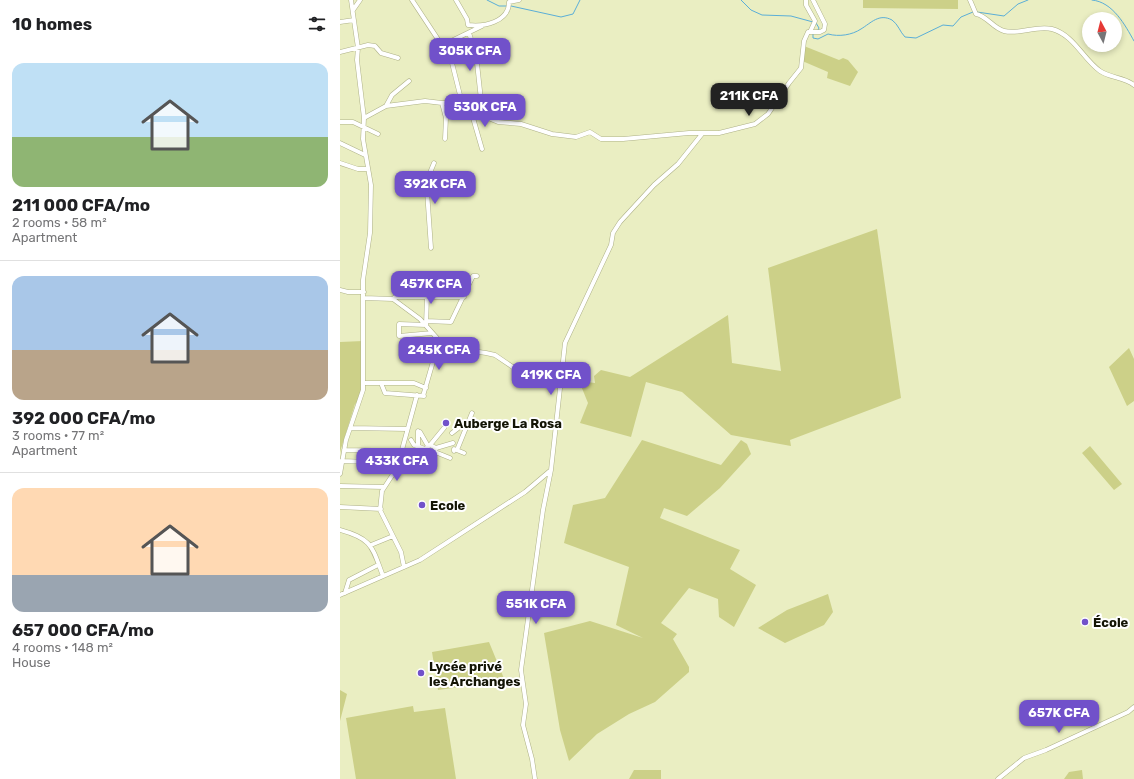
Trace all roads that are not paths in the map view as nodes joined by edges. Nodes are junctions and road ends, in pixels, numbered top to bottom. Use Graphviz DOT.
graph roads {
  1 [pos="351,0"];
  2 [pos="360,0"];
  3 [pos="412,0"];
  4 [pos="456,0"];
  5 [pos="519,0"];
  6 [pos="806,0"];
  7 [pos="813,0"];
  8 [pos="970,0"];
  9 [pos="353,10"];
  10 [pos="354,20"];
  11 [pos="340,22"];
  12 [pos="484,24"];
  13 [pos="469,32"];
  14 [pos="810,32"];
  15 [pos="443,45"];
  16 [pos="358,48"];
  17 [pos="340,52"];
  18 [pos="398,58"];
  19 [pos="409,81"];
  20 [pos="1134,85"];
  21 [pos="442,103"];
  22 [pos="465,103"];
  23 [pos="386,106"];
  24 [pos="471,111"];
  25 [pos="480,114"];
  26 [pos="364,118"];
  27 [pos="340,122"];
  28 [pos="363,126"];
  29 [pos="378,134"];
  30 [pos="702,134"];
  31 [pos="445,139"];
  32 [pos="340,143"];
  33 [pos="482,149"];
  34 [pos="365,155"];
  35 [pos="340,163"];
  36 [pos="434,163"];
  37 [pos="368,169"];
  38 [pos="431,248"];
  39 [pos="477,276"];
  40 [pos="340,290"];
  41 [pos="364,292"];
  42 [pos="427,297"];
  43 [pos="464,297"];
  44 [pos="364,298"];
  45 [pos="393,299"];
  46 [pos="426,323"];
  47 [pos="432,333"];
  48 [pos="439,341"];
  49 [pos="363,383"];
  50 [pos="381,383"];
  51 [pos="561,384"];
  52 [pos="426,388"];
  53 [pos="417,395"];
  54 [pos="472,413"];
  55 [pos="350,428"];
  56 [pos="444,428"];
  57 [pos="465,428"];
  58 [pos="407,429"];
  59 [pos="452,433"];
  60 [pos="411,440"];
  61 [pos="454,443"];
  62 [pos="429,446"];
  63 [pos="418,447"];
  64 [pos="436,448"];
  65 [pos="344,450"];
  66 [pos="401,451"];
  67 [pos="463,451"];
  68 [pos="450,458"];
  69 [pos="398,463"];
  70 [pos="341,464"];
  71 [pos="551,470"];
  72 [pos="340,474"];
  73 [pos="340,486"];
  74 [pos="384,487"];
  75 [pos="340,507"];
  76 [pos="381,509"];
  77 [pos="340,530"];
  78 [pos="393,536"];
  79 [pos="371,545"];
  80 [pos="378,564"];
  81 [pos="404,567"];
  82 [pos="383,576"];
  83 [pos="342,593"];
  84 [pos="1134,707"];
  85 [pos="535,779"];
  86 [pos="998,779"];
  1 -- 9 [label="street"];
  2 -- 9 [label="street"];
  3 -- 15 [label="street"];
  4 -- 12 [label="street"];
  5 -- 12 [label="street"];
  6 -- 14 [label="street"];
  7 -- 14 [label="street"];
  8 -- 20 [label="street"];
  9 -- 10 [label="street"];
  10 -- 11 [label="street"];
  10 -- 16 [label="street"];
  12 -- 13 [label="street"];
  13 -- 15 [label="street"];
  13 -- 25 [label="street"];
  14 -- 30 [label="street"];
  15 -- 22 [label="street"];
  16 -- 17 [label="street"];
  16 -- 18 [label="street"];
  16 -- 26 [label="street"];
  19 -- 23 [label="street"];
  21 -- 22 [label="street"];
  21 -- 23 [label="street"];
  21 -- 31 [label="street"];
  22 -- 24 [label="street"];
  23 -- 26 [label="street"];
  24 -- 25 [label="street"];
  24 -- 33 [label="street"];
  25 -- 30 [label="street"];
  26 -- 28 [label="street"];
  27 -- 28 [label="street"];
  28 -- 29 [label="street"];
  28 -- 34 [label="street"];
  30 -- 51 [label="street"];
  32 -- 34 [label="street"];
  34 -- 37 [label="street"];
  35 -- 37 [label="street"];
  36 -- 38 [label="street"];
  37 -- 41 [label="street"];
  39 -- 43 [label="street"];
  40 -- 41 [label="street"];
  41 -- 44 [label="street"];
  42 -- 43 [label="street"];
  42 -- 45 [label="street"];
  42 -- 46 [label="street"];
  43 -- 46 [label="street"];
  44 -- 45 [label="street"];
  44 -- 49 [label="street"];
  45 -- 46 [label="street"];
  46 -- 47 [label="street"];
  46 -- 47 [label="street"];
  47 -- 48 [label="street"];
  48 -- 51 [label="street"];
  48 -- 52 [label="street"];
  49 -- 50 [label="street"];
  49 -- 55 [label="street"];
  50 -- 52 [label="street"];
  50 -- 53 [label="street"];
  51 -- 71 [label="street"];
  52 -- 53 [label="street"];
  53 -- 58 [label="street"];
  54 -- 57 [label="street"];
  55 -- 58 [label="street"];
  55 -- 65 [label="street"];
  56 -- 62 [label="street"];
  57 -- 59 [label="street"];
  57 -- 67 [label="street"];
  58 -- 66 [label="street"];
  60 -- 63 [label="street"];
  61 -- 64 [label="street"];
  62 -- 63 [label="street"];
  62 -- 63 [label="street"];
  62 -- 64 [label="street"];
  64 -- 68 [label="street"];
  65 -- 66 [label="street"];
  65 -- 70 [label="street"];
  66 -- 69 [label="street"];
  69 -- 70 [label="street"];
  69 -- 74 [label="street"];
  70 -- 72 [label="street"];
  71 -- 81 [label="street"];
  71 -- 85 [label="street"];
  73 -- 74 [label="street"];
  74 -- 76 [label="street"];
  75 -- 76 [label="street"];
  76 -- 78 [label="street"];
  77 -- 79 [label="street"];
  78 -- 79 [label="street"];
  78 -- 81 [label="street"];
  79 -- 80 [label="street"];
  80 -- 82 [label="street"];
  80 -- 83 [label="street"];
  81 -- 82 [label="street"];
  82 -- 83 [label="street"];
  84 -- 86 [label="street"];
}
